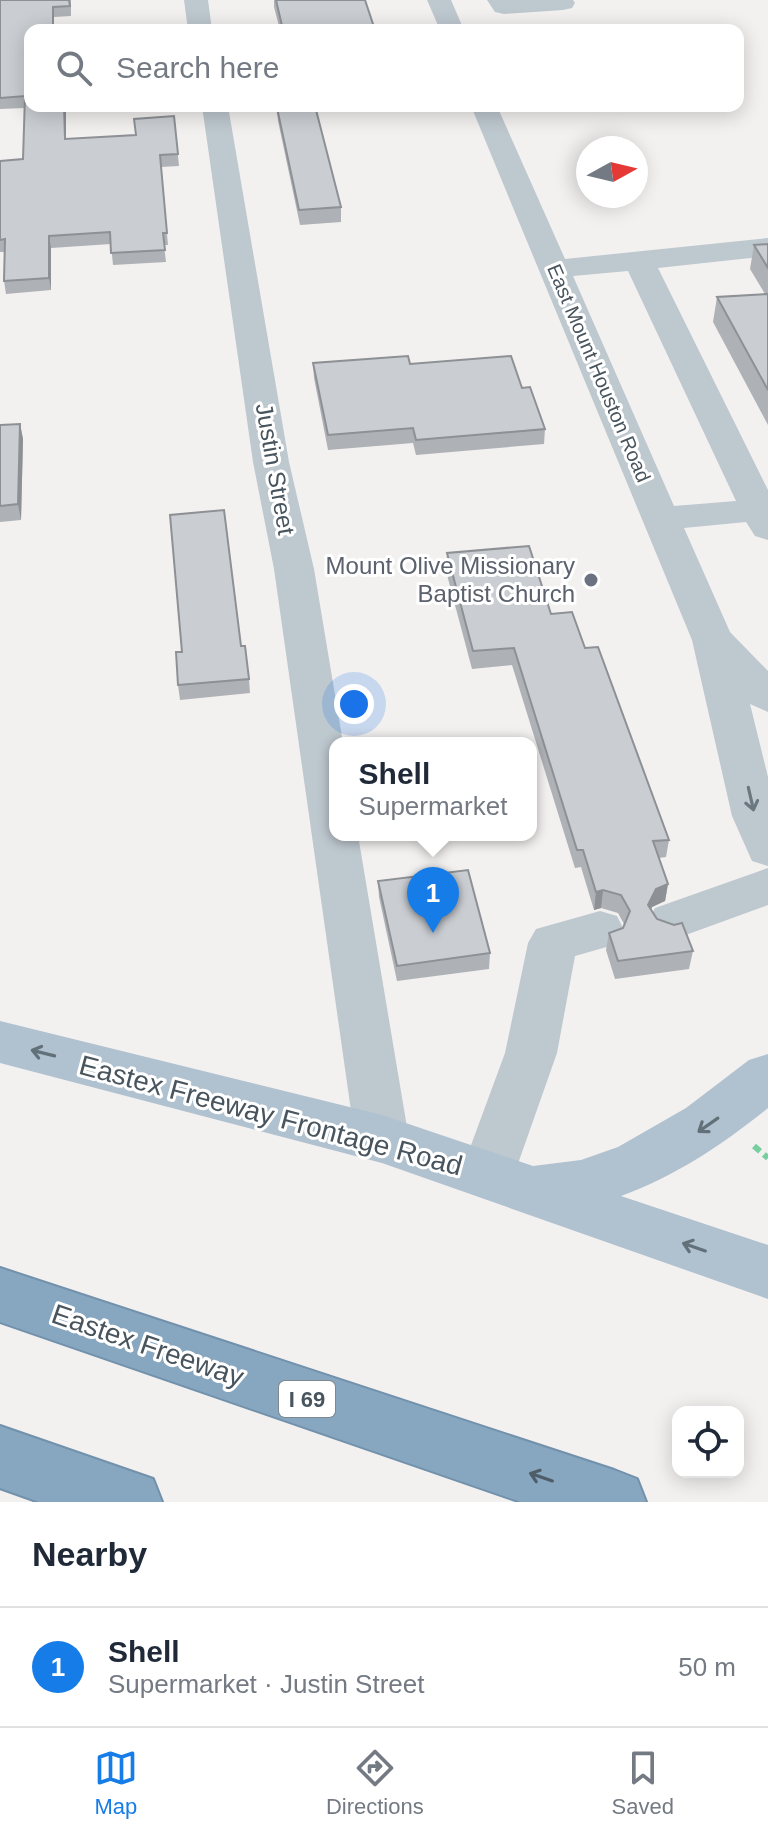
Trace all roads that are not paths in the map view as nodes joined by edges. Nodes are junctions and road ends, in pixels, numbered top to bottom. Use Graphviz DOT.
graph roads {
  1 [pos="196,0"];
  2 [pos="439,0"];
  3 [pos="499,0"];
  4 [pos="561,0"];
  5 [pos="199,24"];
  6 [pos="449,24"];
  7 [pos="216,112"];
  8 [pos="487,112"];
  9 [pos="768,247"];
  10 [pos="639,260"];
  11 [pos="554,269"];
  12 [pos="764,516"];
  13 [pos="661,519"];
  14 [pos="713,640"];
  15 [pos="768,697"];
  16 [pos="329,795"];
  17 [pos="336,841"];
  18 [pos="768,849"];
  19 [pos="768,886"];
  20 [pos="672,921"];
  21 [pos="600,930"];
  22 [pos="0,1042"];
  23 [pos="768,1076"];
  24 [pos="382,1139"];
  25 [pos="510,1183"];
  26 [pos="760,1275"];
  27 [pos="0,1295"];
  28 [pos="0,1457"];
  29 [pos="130,1502"];
  30 [pos="614,1502"];
  1 -- 5 [label="street"];
  2 -- 6 [label="street"];
  3 -- 4 [label="street"];
  7 -- 16 [label="street, Justin Street"];
  8 -- 11 [label="street, East Mount Houston Road"];
  9 -- 10 [label="street"];
  10 -- 11 [label="street"];
  10 -- 12 [label="street"];
  11 -- 13 [label="street, East Mount Houston Road"];
  12 -- 13 [label="street"];
  13 -- 14 [label="street, East Mount Houston Road"];
  14 -- 15 [label="street, East Mount Houston Road"];
  14 -- 18 [label="street, East Mount Houston Road, one-way"];
  17 -- 24 [label="street, Justin Street"];
  19 -- 20 [label="street"];
  21 -- 25 [label="street"];
  24 -- 22 [label="main road, Eastex Freeway Frontage Road, one-way"];
  23 -- 25 [label="main road, one-way"];
  24 -- 25 [label="main road, Eastex Freeway Frontage Road"];
  26 -- 25 [label="main road, Eastex Freeway Frontage Road, one-way"];
  30 -- 27 [label="highway, Eastex Freeway / I 69, one-way"];
  28 -- 29 [label="highway"];
}
